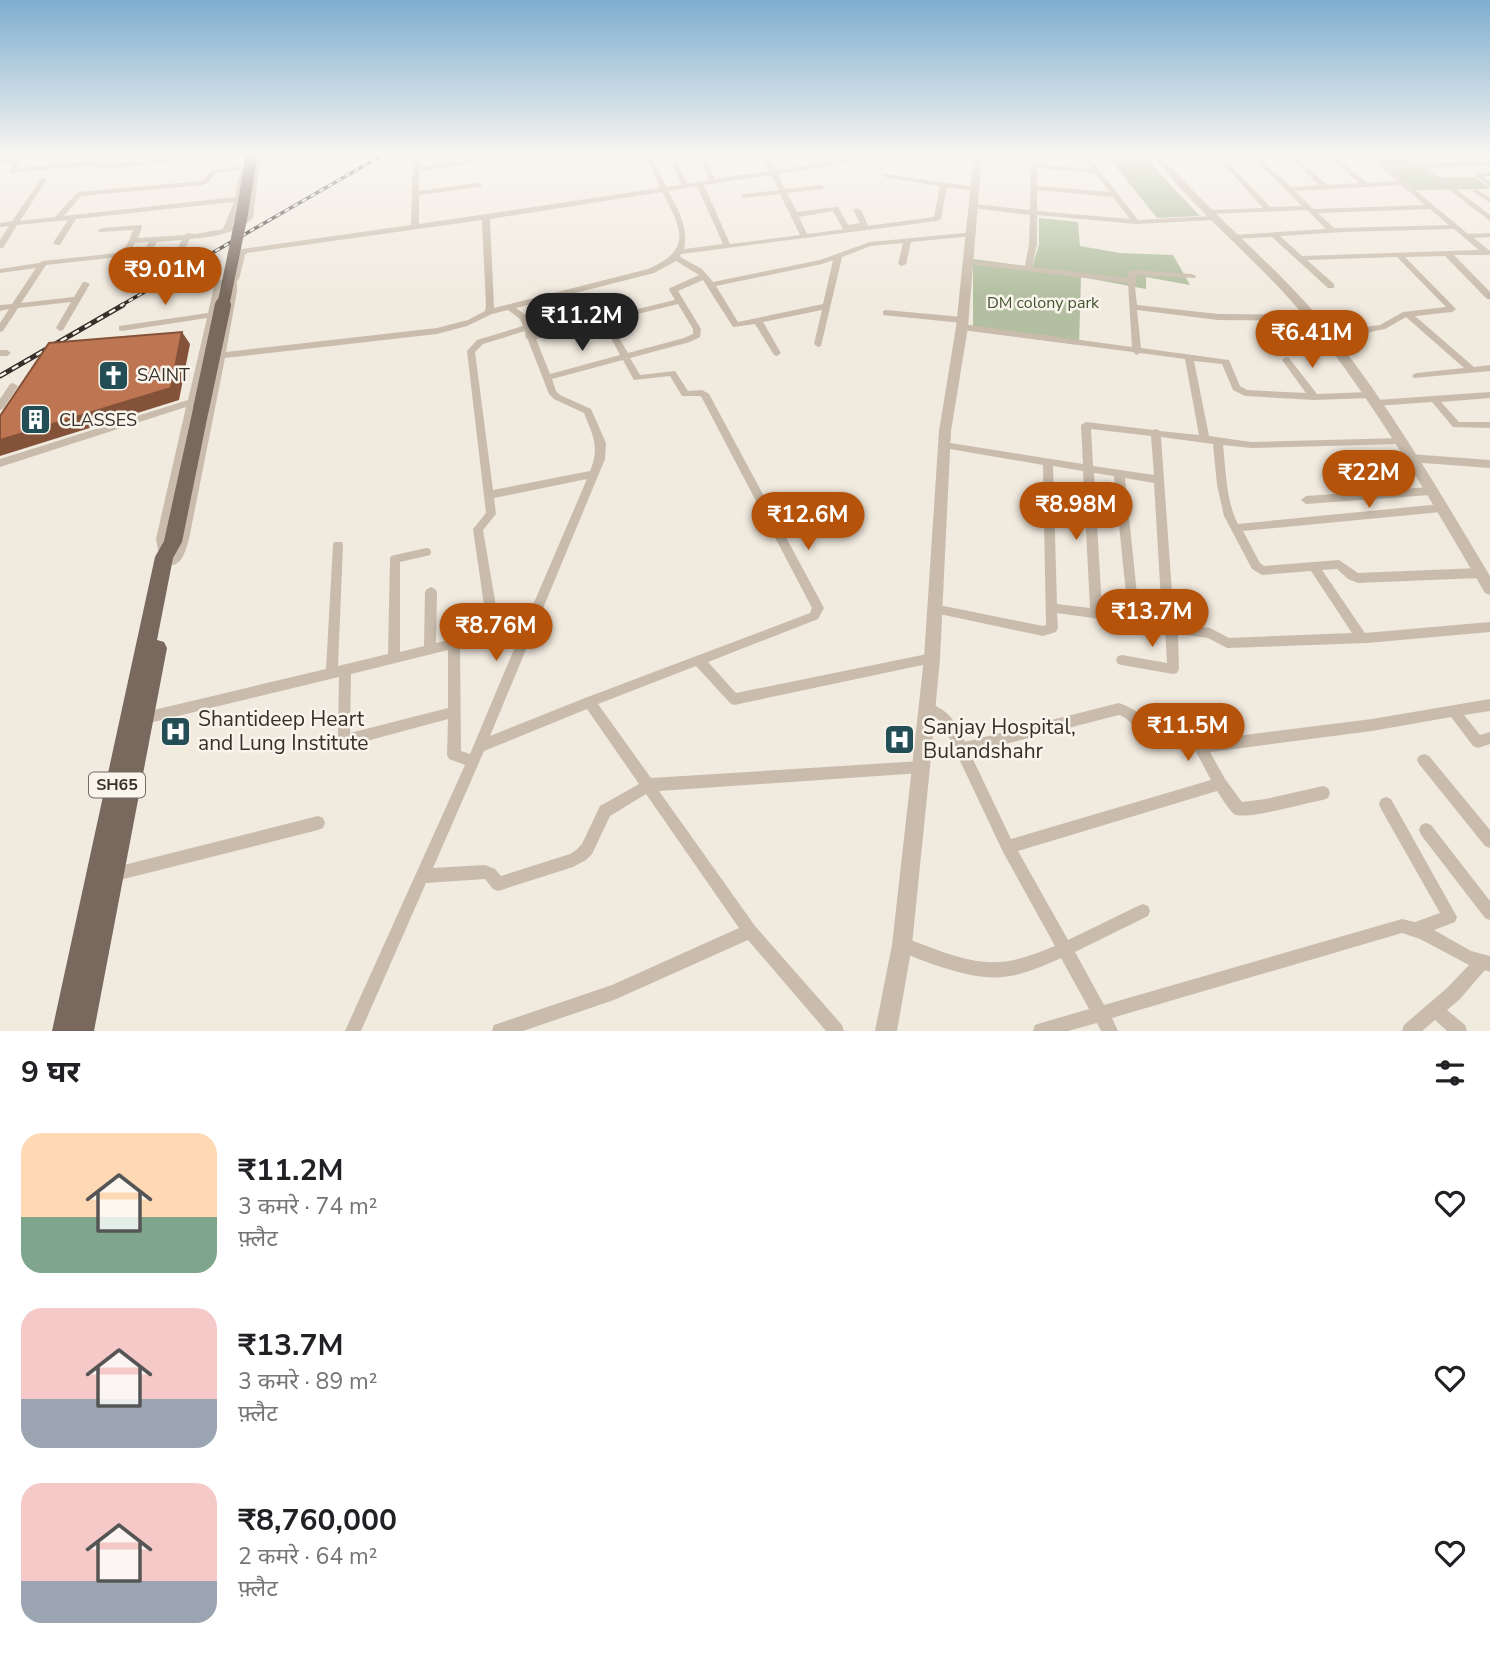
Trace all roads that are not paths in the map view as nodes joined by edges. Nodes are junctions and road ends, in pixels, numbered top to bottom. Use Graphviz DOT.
graph roads {
  1 [pos="29,201"];
  2 [pos="73,201"];
  3 [pos="218,201"];
  4 [pos="237,201"];
  5 [pos="244,201"];
  6 [pos="251,201"];
  7 [pos="416,201"];
  8 [pos="595,201"];
  9 [pos="670,201"];
  10 [pos="708,201"];
  11 [pos="787,201"];
  12 [pos="941,201"];
  13 [pos="974,201"];
  14 [pos="1034,201"];
  15 [pos="1120,201"];
  16 [pos="1198,201"];
  17 [pos="1261,201"];
  18 [pos="1301,201"];
  19 [pos="1425,201"];
  20 [pos="1467,201"];
  21 [pos="974,206"];
  22 [pos="1432,207"];
  23 [pos="1268,209"];
  24 [pos="1309,209"];
  25 [pos="857,210"];
  26 [pos="1034,212"];
  27 [pos="794,215"];
  28 [pos="1211,215"];
  29 [pos="74,216"];
  30 [pos="486,217"];
  31 [pos="58,218"];
  32 [pos="1490,219"];
  33 [pos="1136,222"];
  34 [pos="15,223"];
  35 [pos="0,225"];
  36 [pos="415,227"];
  37 [pos="1456,227"];
  38 [pos="102,230"];
  39 [pos="1332,230"];
  40 [pos="226,231"];
  41 [pos="972,234"];
  42 [pos="1273,234"];
  43 [pos="188,235"];
  44 [pos="1490,235"];
  45 [pos="1467,236"];
  46 [pos="805,237"];
  47 [pos="1233,237"];
  48 [pos="155,239"];
  49 [pos="133,241"];
  50 [pos="907,241"];
  51 [pos="57,243"];
  52 [pos="0,246"];
  53 [pos="728,247"];
  54 [pos="1487,252"];
  55 [pos="678,254"];
  56 [pos="1448,254"];
  57 [pos="1400,256"];
  58 [pos="838,257"];
  59 [pos="1301,258"];
  60 [pos="173,262"];
  61 [pos="967,262"];
  62 [pos="902,264"];
  63 [pos="42,265"];
  64 [pos="1028,270"];
  65 [pos="0,271"];
  66 [pos="704,276"];
  67 [pos="1192,276"];
  68 [pos="235,279"];
  69 [pos="1131,281"];
  70 [pos="128,282"];
  71 [pos="86,284"];
  72 [pos="711,285"];
  73 [pos="1331,286"];
  74 [pos="1490,297"];
  75 [pos="77,299"];
  76 [pos="680,301"];
  77 [pos="14,306"];
  78 [pos="827,306"];
  79 [pos="0,307"];
  80 [pos="1133,307"];
  81 [pos="511,308"];
  82 [pos="489,312"];
  83 [pos="886,313"];
  84 [pos="1407,314"];
  85 [pos="212,315"];
  86 [pos="616,317"];
  87 [pos="758,321"];
  88 [pos="1316,323"];
  89 [pos="962,324"];
  90 [pos="60,328"];
  91 [pos="122,328"];
  92 [pos="0,329"];
  93 [pos="529,332"];
  94 [pos="818,344"];
  95 [pos="1138,352"];
  96 [pos="777,353"];
  97 [pos="222,355"];
  98 [pos="625,357"];
  99 [pos="202,358"];
  100 [pos="1189,358"];
  101 [pos="1286,360"];
  102 [pos="1490,368"];
  103 [pos="1472,370"];
  104 [pos="1417,376"];
  105 [pos="546,378"];
  106 [pos="13,386"];
  107 [pos="1490,395"];
  108 [pos="1314,397"];
  109 [pos="1373,399"];
  110 [pos="1435,400"];
  111 [pos="197,405"];
  112 [pos="0,407"];
  113 [pos="1490,425"];
  114 [pos="1156,432"];
  115 [pos="1204,438"];
  116 [pos="1218,440"];
  117 [pos="1400,442"];
  118 [pos="944,445"];
  119 [pos="1410,458"];
  120 [pos="1048,462"];
  121 [pos="0,463"];
  122 [pos="1490,464"];
  123 [pos="1088,468"];
  124 [pos="1119,473"];
  125 [pos="593,474"];
  126 [pos="1159,480"];
  127 [pos="1430,491"];
  128 [pos="489,495"];
  129 [pos="1306,500"];
  130 [pos="1441,508"];
  131 [pos="1236,527"];
  132 [pos="338,545"];
  133 [pos="426,552"];
  134 [pos="170,554"];
  135 [pos="1314,566"];
  136 [pos="1480,573"];
  137 [pos="1490,589"];
  138 [pos="430,592"];
  139 [pos="1053,608"];
  140 [pos="934,609"];
  141 [pos="1096,614"];
  142 [pos="1134,619"];
  143 [pos="1170,625"];
  144 [pos="1490,627"];
  145 [pos="499,634"];
  146 [pos="1362,638"];
  147 [pos="524,639"];
  148 [pos="454,644"];
  149 [pos="430,649"];
  150 [pos="394,657"];
  151 [pos="932,658"];
  152 [pos="698,660"];
  153 [pos="1122,660"];
  154 [pos="339,670"];
  155 [pos="589,702"];
  156 [pos="1490,705"];
  157 [pos="925,707"];
  158 [pos="454,712"];
  159 [pos="1454,712"];
  160 [pos="137,720"];
  161 [pos="1146,732"];
  162 [pos="1490,738"];
  163 [pos="480,747"];
  164 [pos="962,749"];
  165 [pos="1424,760"];
  166 [pos="473,762"];
  167 [pos="921,767"];
  168 [pos="1220,784"];
  169 [pos="649,785"];
  170 [pos="1323,793"];
  171 [pos="1385,804"];
  172 [pos="318,823"];
  173 [pos="1426,830"];
  174 [pos="1490,841"];
  175 [pos="1009,847"];
  176 [pos="112,874"];
  177 [pos="422,876"];
  178 [pos="1143,911"];
  179 [pos="1490,913"];
  180 [pos="1418,928"];
  181 [pos="750,931"];
  182 [pos="902,946"];
  183 [pos="1063,948"];
  184 [pos="1486,964"];
  185 [pos="1436,1010"];
  186 [pos="1099,1014"];
  187 [pos="65,1031"];
  188 [pos="81,1031"];
  189 [pos="353,1031"];
  190 [pos="500,1031"];
  191 [pos="836,1031"];
  192 [pos="886,1031"];
  193 [pos="1041,1031"];
  194 [pos="1110,1031"];
  195 [pos="1410,1031"];
  196 [pos="1459,1031"];
  1 -- 34 [label="street"];
  2 -- 31 [label="street"];
  3 -- 29 [label="street"];
  4 -- 40 [label="street"];
  5 -- 111 [label="main road, SH65, bridge"];
  6 -- 40 [label="street"];
  7 -- 36 [label="street"];
  8 -- 30 [label="street"];
  9 -- 55 [label="street"];
  10 -- 53 [label="street"];
  11 -- 27 [label="street"];
  12 -- 46 [label="street"];
  13 -- 21 [label="street"];
  14 -- 26 [label="street"];
  15 -- 33 [label="street"];
  16 -- 28 [label="street"];
  17 -- 23 [label="street"];
  18 -- 24 [label="street"];
  19 -- 22 [label="street"];
  20 -- 32 [label="street"];
  21 -- 26 [label="street"];
  21 -- 41 [label="street"];
  22 -- 24 [label="street"];
  22 -- 37 [label="street"];
  23 -- 24 [label="street"];
  23 -- 28 [label="street"];
  24 -- 39 [label="street"];
  25 -- 27 [label="street"];
  26 -- 33 [label="street"];
  26 -- 64 [label="street"];
  27 -- 46 [label="street"];
  28 -- 33 [label="street"];
  28 -- 47 [label="street"];
  29 -- 31 [label="street"];
  29 -- 51 [label="street"];
  30 -- 36 [label="street"];
  30 -- 82 [label="street"];
  31 -- 34 [label="street"];
  34 -- 35 [label="street"];
  34 -- 52 [label="street"];
  36 -- 68 [label="street"];
  37 -- 39 [label="street"];
  37 -- 45 [label="street"];
  38 -- 49 [label="street"];
  39 -- 42 [label="street"];
  40 -- 43 [label="street"];
  41 -- 50 [label="street"];
  41 -- 61 [label="street"];
  42 -- 47 [label="street"];
  42 -- 59 [label="street"];
  43 -- 48 [label="street"];
  43 -- 60 [label="street"];
  44 -- 45 [label="street"];
  45 -- 54 [label="street"];
  46 -- 53 [label="street"];
  47 -- 88 [label="street"];
  48 -- 49 [label="street"];
  48 -- 70 [label="street"];
  49 -- 63 [label="street"];
  50 -- 58 [label="street"];
  50 -- 62 [label="street"];
  53 -- 55 [label="street"];
  54 -- 56 [label="street"];
  55 -- 66 [label="street"];
  55 -- 81 [label="street"];
  56 -- 57 [label="street"];
  56 -- 74 [label="street"];
  57 -- 59 [label="street"];
  57 -- 84 [label="street"];
  58 -- 72 [label="street"];
  58 -- 78 [label="street"];
  59 -- 73 [label="street"];
  61 -- 64 [label="street"];
  61 -- 89 [label="street"];
  63 -- 65 [label="street"];
  63 -- 77 [label="street"];
  64 -- 69 [label="street"];
  66 -- 72 [label="street"];
  66 -- 76 [label="street"];
  67 -- 69 [label="street"];
  68 -- 85 [label="street"];
  68 -- 97 [label="street"];
  69 -- 80 [label="street"];
  71 -- 75 [label="street"];
  72 -- 87 [label="street"];
  75 -- 77 [label="street"];
  75 -- 90 [label="street"];
  76 -- 86 [label="street"];
  76 -- 98 [label="street"];
  77 -- 79 [label="street"];
  77 -- 92 [label="street"];
  78 -- 87 [label="street"];
  78 -- 94 [label="street"];
  80 -- 88 [label="street"];
  80 -- 95 [label="street"];
  81 -- 82 [label="street"];
  81 -- 93 [label="street"];
  82 -- 97 [label="street"];
  83 -- 89 [label="street"];
  84 -- 88 [label="street"];
  84 -- 103 [label="street"];
  85 -- 91 [label="street"];
  85 -- 99 [label="street"];
  86 -- 93 [label="street"];
  86 -- 98 [label="street"];
  87 -- 96 [label="street"];
  88 -- 109 [label="street"];
  89 -- 95 [label="street"];
  89 -- 118 [label="street"];
  93 -- 105 [label="street"];
  93 -- 128 [label="street"];
  95 -- 100 [label="street"];
  97 -- 99 [label="street"];
  97 -- 134 [label="street"];
  98 -- 105 [label="street"];
  98 -- 152 [label="street"];
  99 -- 111 [label="street"];
  100 -- 108 [label="street"];
  100 -- 115 [label="street"];
  101 -- 108 [label="street"];
  102 -- 103 [label="street"];
  103 -- 104 [label="street"];
  105 -- 125 [label="street"];
  106 -- 112 [label="street"];
  107 -- 110 [label="street"];
  108 -- 109 [label="street"];
  109 -- 110 [label="street"];
  109 -- 117 [label="street"];
  110 -- 113 [label="street"];
  111 -- 121 [label="street"];
  111 -- 134 [label="main road, SH65"];
  114 -- 115 [label="street"];
  114 -- 123 [label="street"];
  114 -- 126 [label="street"];
  115 -- 116 [label="street"];
  116 -- 117 [label="street"];
  116 -- 131 [label="street"];
  117 -- 119 [label="street"];
  118 -- 120 [label="street"];
  118 -- 140 [label="street"];
  119 -- 122 [label="street"];
  119 -- 127 [label="street"];
  120 -- 123 [label="street"];
  120 -- 139 [label="street"];
  123 -- 124 [label="street"];
  123 -- 141 [label="street"];
  124 -- 126 [label="street"];
  124 -- 142 [label="street"];
  125 -- 128 [label="street"];
  125 -- 147 [label="street"];
  126 -- 143 [label="street"];
  127 -- 129 [label="street"];
  127 -- 130 [label="street"];
  128 -- 145 [label="street"];
  130 -- 131 [label="street"];
  130 -- 136 [label="street"];
  131 -- 135 [label="street"];
  132 -- 154 [label="street"];
  133 -- 150 [label="street"];
  134 -- 160 [label="main road, SH65"];
  135 -- 136 [label="street"];
  135 -- 146 [label="street"];
  136 -- 137 [label="street"];
  138 -- 149 [label="street"];
  139 -- 140 [label="street"];
  139 -- 141 [label="street"];
  140 -- 151 [label="street"];
  141 -- 142 [label="street"];
  142 -- 143 [label="street"];
  143 -- 146 [label="street"];
  143 -- 153 [label="street"];
  144 -- 146 [label="street"];
  145 -- 147 [label="street"];
  145 -- 148 [label="street"];
  147 -- 163 [label="street"];
  148 -- 149 [label="street"];
  148 -- 158 [label="street"];
  149 -- 150 [label="street"];
  150 -- 154 [label="street"];
  151 -- 152 [label="street"];
  151 -- 157 [label="street"];
  152 -- 155 [label="street"];
  154 -- 158 [label="street"];
  154 -- 160 [label="street"];
  155 -- 163 [label="street"];
  155 -- 169 [label="street"];
  156 -- 159 [label="street"];
  157 -- 164 [label="street"];
  157 -- 167 [label="street"];
  158 -- 166 [label="street"];
  159 -- 162 [label="street"];
  159 -- 168 [label="street"];
  160 -- 176 [label="main road, SH65"];
  160 -- 187 [label="main road, SH65"];
  161 -- 164 [label="street"];
  163 -- 166 [label="street"];
  164 -- 175 [label="street"];
  165 -- 174 [label="street"];
  166 -- 177 [label="street"];
  167 -- 169 [label="street"];
  167 -- 182 [label="street"];
  168 -- 170 [label="street"];
  168 -- 175 [label="street"];
  169 -- 177 [label="street"];
  169 -- 181 [label="street"];
  171 -- 180 [label="street"];
  172 -- 176 [label="street"];
  173 -- 179 [label="street"];
  175 -- 183 [label="street"];
  176 -- 188 [label="main road, SH65"];
  177 -- 189 [label="street"];
  178 -- 183 [label="street"];
  180 -- 184 [label="street"];
  180 -- 186 [label="street"];
  181 -- 190 [label="street"];
  181 -- 191 [label="street"];
  182 -- 183 [label="street"];
  182 -- 192 [label="street"];
  183 -- 186 [label="street"];
  184 -- 185 [label="street"];
  185 -- 195 [label="street"];
  185 -- 196 [label="street"];
  186 -- 193 [label="street"];
  186 -- 194 [label="street"];
}
